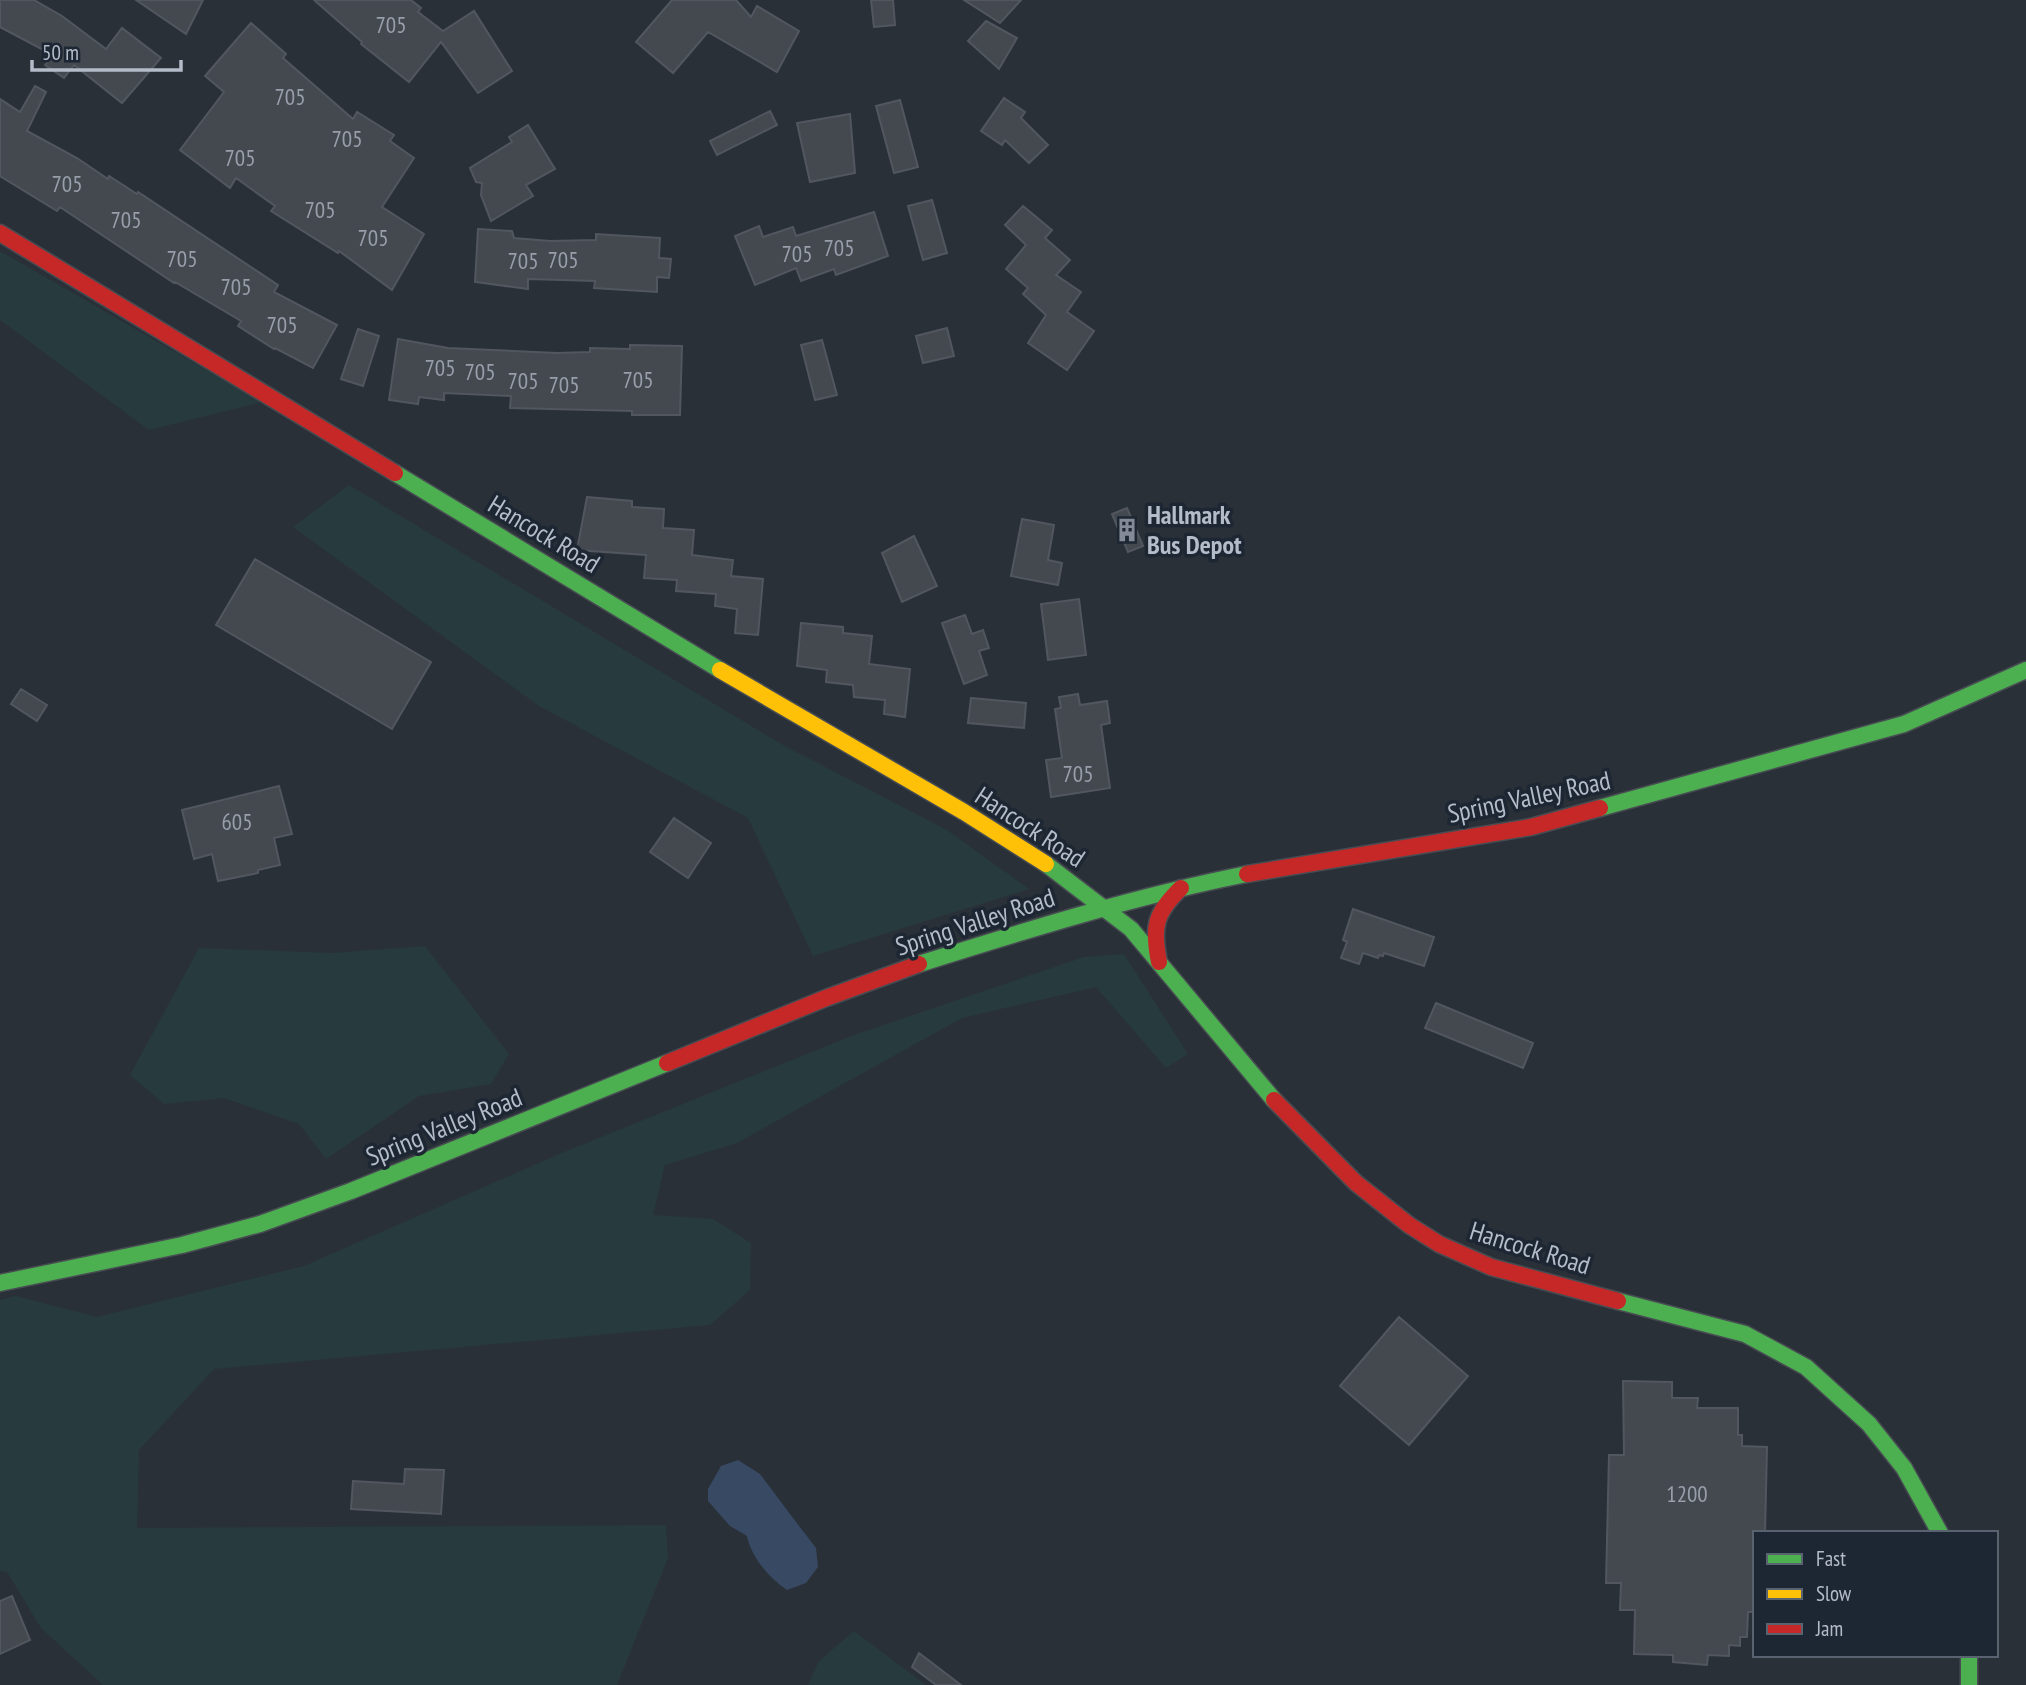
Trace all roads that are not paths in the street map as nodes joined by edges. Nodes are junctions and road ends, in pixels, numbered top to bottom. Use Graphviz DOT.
graph roads {
  1 [pos="0,233"];
  2 [pos="2026,670"];
  3 [pos="1182,887"];
  4 [pos="1103,908"];
  5 [pos="1159,962"];
  6 [pos="0,1283"];
  7 [pos="1939,1531"];
  8 [pos="1969,1657"];
  9 [pos="1969,1685"];
  1 -- 4 [label="street, Hancock Road"];
  2 -- 3 [label="street, Spring Valley Road"];
  3 -- 4 [label="street, Spring Valley Road"];
  3 -- 5 [label="street"];
  4 -- 5 [label="street, Hancock Road"];
  4 -- 6 [label="street, Spring Valley Road"];
  5 -- 7 [label="street, Hancock Road"];
  8 -- 9 [label="street"];
}
